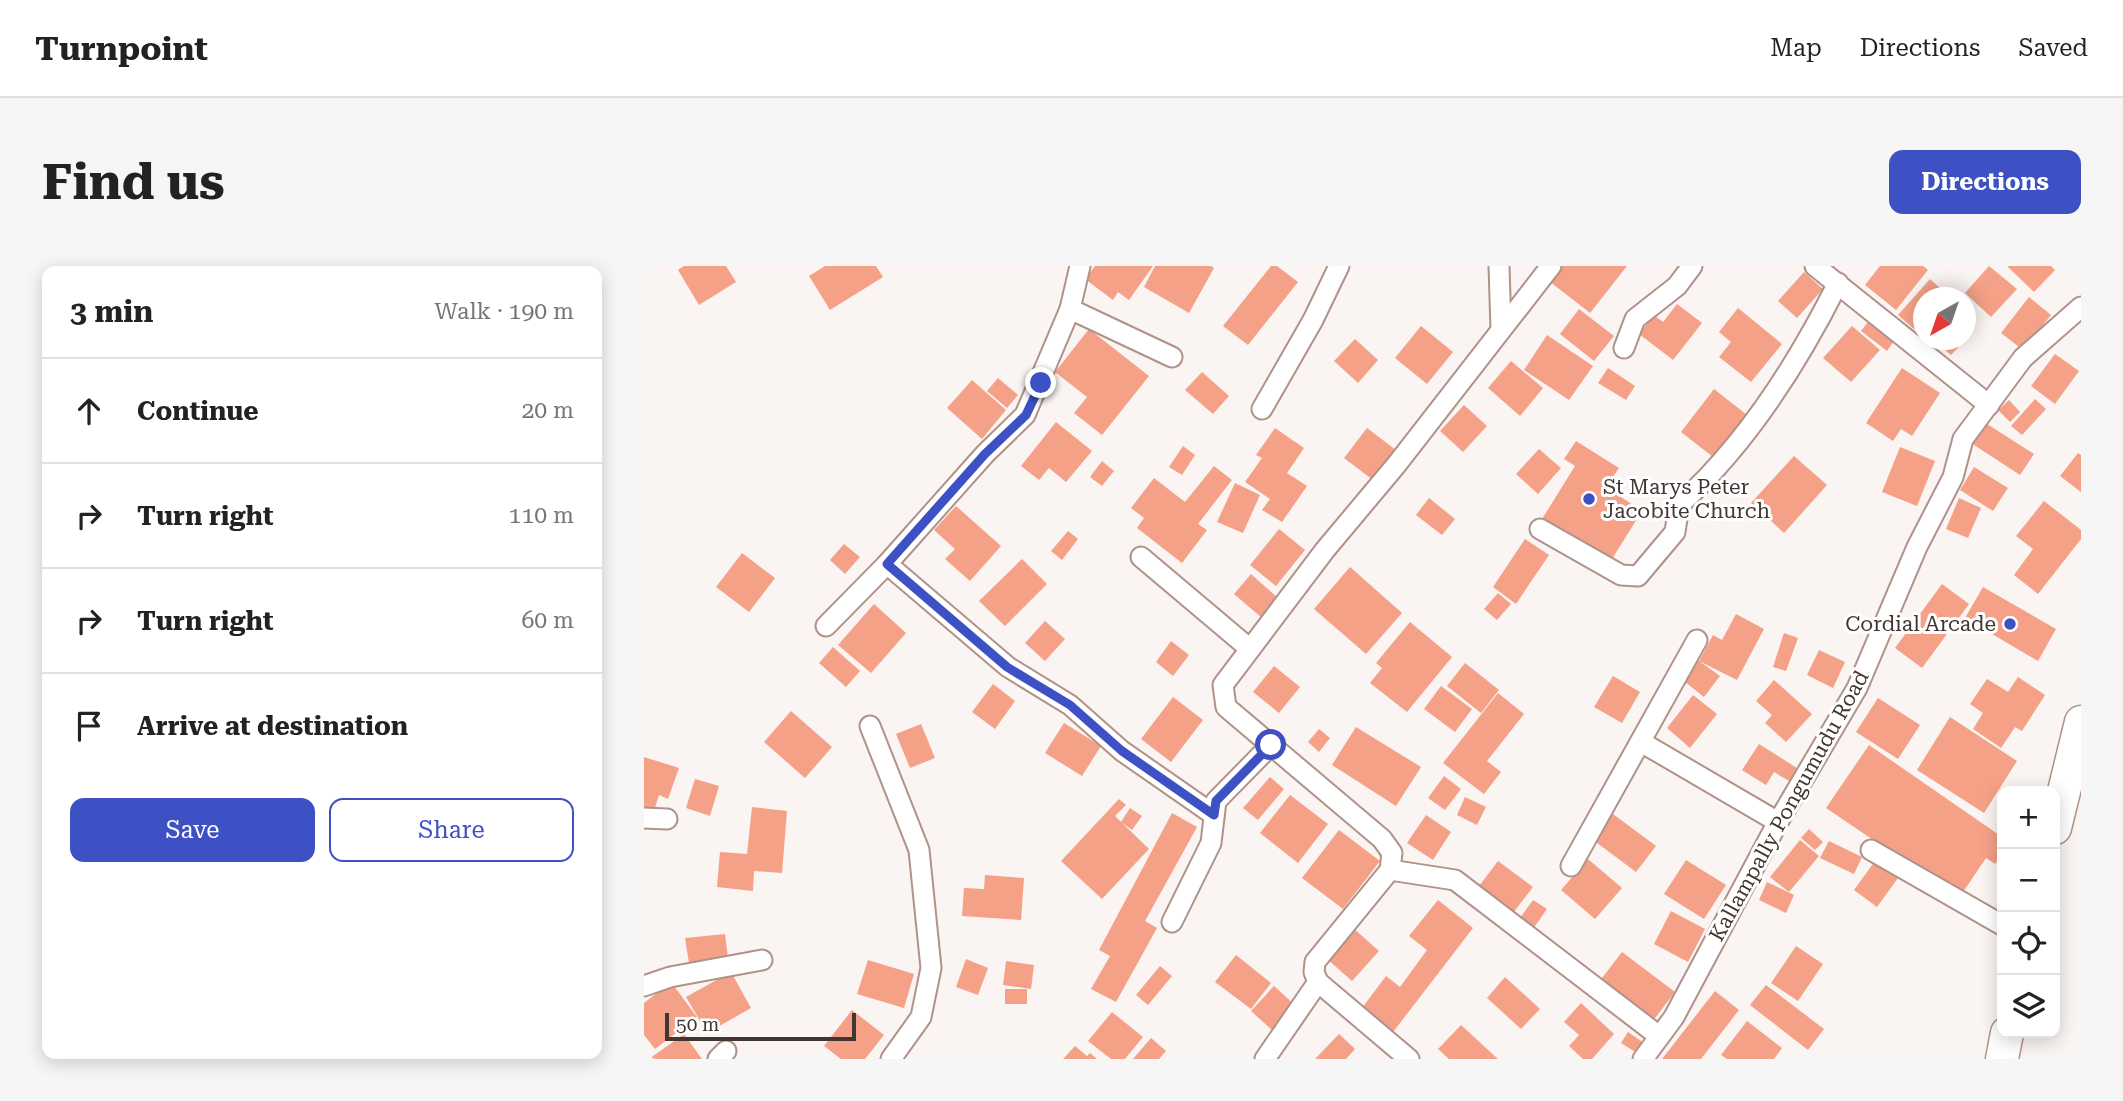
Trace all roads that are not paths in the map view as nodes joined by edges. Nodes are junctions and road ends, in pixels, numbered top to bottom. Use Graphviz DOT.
graph roads {
  1 [pos="1080,266"];
  2 [pos="1339,266"];
  3 [pos="1499,266"];
  4 [pos="1551,266"];
  5 [pos="1692,266"];
  6 [pos="1815,266"];
  7 [pos="1838,283"];
  8 [pos="2081,307"];
  9 [pos="1070,309"];
  10 [pos="1500,330"];
  11 [pos="1624,348"];
  12 [pos="1172,358"];
  13 [pos="1989,404"];
  14 [pos="1262,409"];
  15 [pos="1540,529"];
  16 [pos="1140,557"];
  17 [pos="887,564"];
  18 [pos="826,626"];
  19 [pos="1697,640"];
  20 [pos="1250,649"];
  21 [pos="870,726"];
  22 [pos="1641,742"];
  23 [pos="2079,743"];
  24 [pos="1271,745"];
  25 [pos="2060,810"];
  26 [pos="1214,815"];
  27 [pos="644,818"];
  28 [pos="667,819"];
  29 [pos="1778,822"];
  30 [pos="1871,850"];
  31 [pos="1571,866"];
  32 [pos="1390,870"];
  33 [pos="1172,922"];
  34 [pos="1997,922"];
  35 [pos="762,960"];
  36 [pos="1318,982"];
  37 [pos="644,986"];
  38 [pos="1660,1035"];
  39 [pos="2006,1038"];
  40 [pos="891,1059"];
  41 [pos="1265,1059"];
  42 [pos="1409,1059"];
  43 [pos="1643,1059"];
  44 [pos="2002,1059"];
  1 -- 9 [label="street"];
  2 -- 14 [label="street"];
  3 -- 10 [label="street"];
  4 -- 10 [label="street"];
  5 -- 11 [label="street"];
  6 -- 7 [label="street"];
  7 -- 13 [label="street"];
  7 -- 15 [label="street"];
  8 -- 13 [label="street, Kallampally Pongumudu Road"];
  9 -- 12 [label="street"];
  9 -- 17 [label="street"];
  10 -- 20 [label="street"];
  13 -- 29 [label="street, Kallampally Pongumudu Road"];
  16 -- 20 [label="street"];
  17 -- 18 [label="street"];
  17 -- 26 [label="street"];
  19 -- 22 [label="street"];
  20 -- 24 [label="street"];
  21 -- 40 [label="street"];
  22 -- 29 [label="street"];
  22 -- 31 [label="street"];
  23 -- 25 [label="main road"];
  24 -- 26 [label="street"];
  24 -- 32 [label="street"];
  26 -- 33 [label="street"];
  27 -- 28 [label="street"];
  29 -- 38 [label="street, Kallampally Pongumudu Road"];
  30 -- 34 [label="street"];
  32 -- 36 [label="street"];
  32 -- 38 [label="street"];
  35 -- 37 [label="street"];
  36 -- 41 [label="street"];
  36 -- 42 [label="street"];
  38 -- 43 [label="street, Kallampally Pongumudu Road"];
  39 -- 44 [label="main road"];
}
